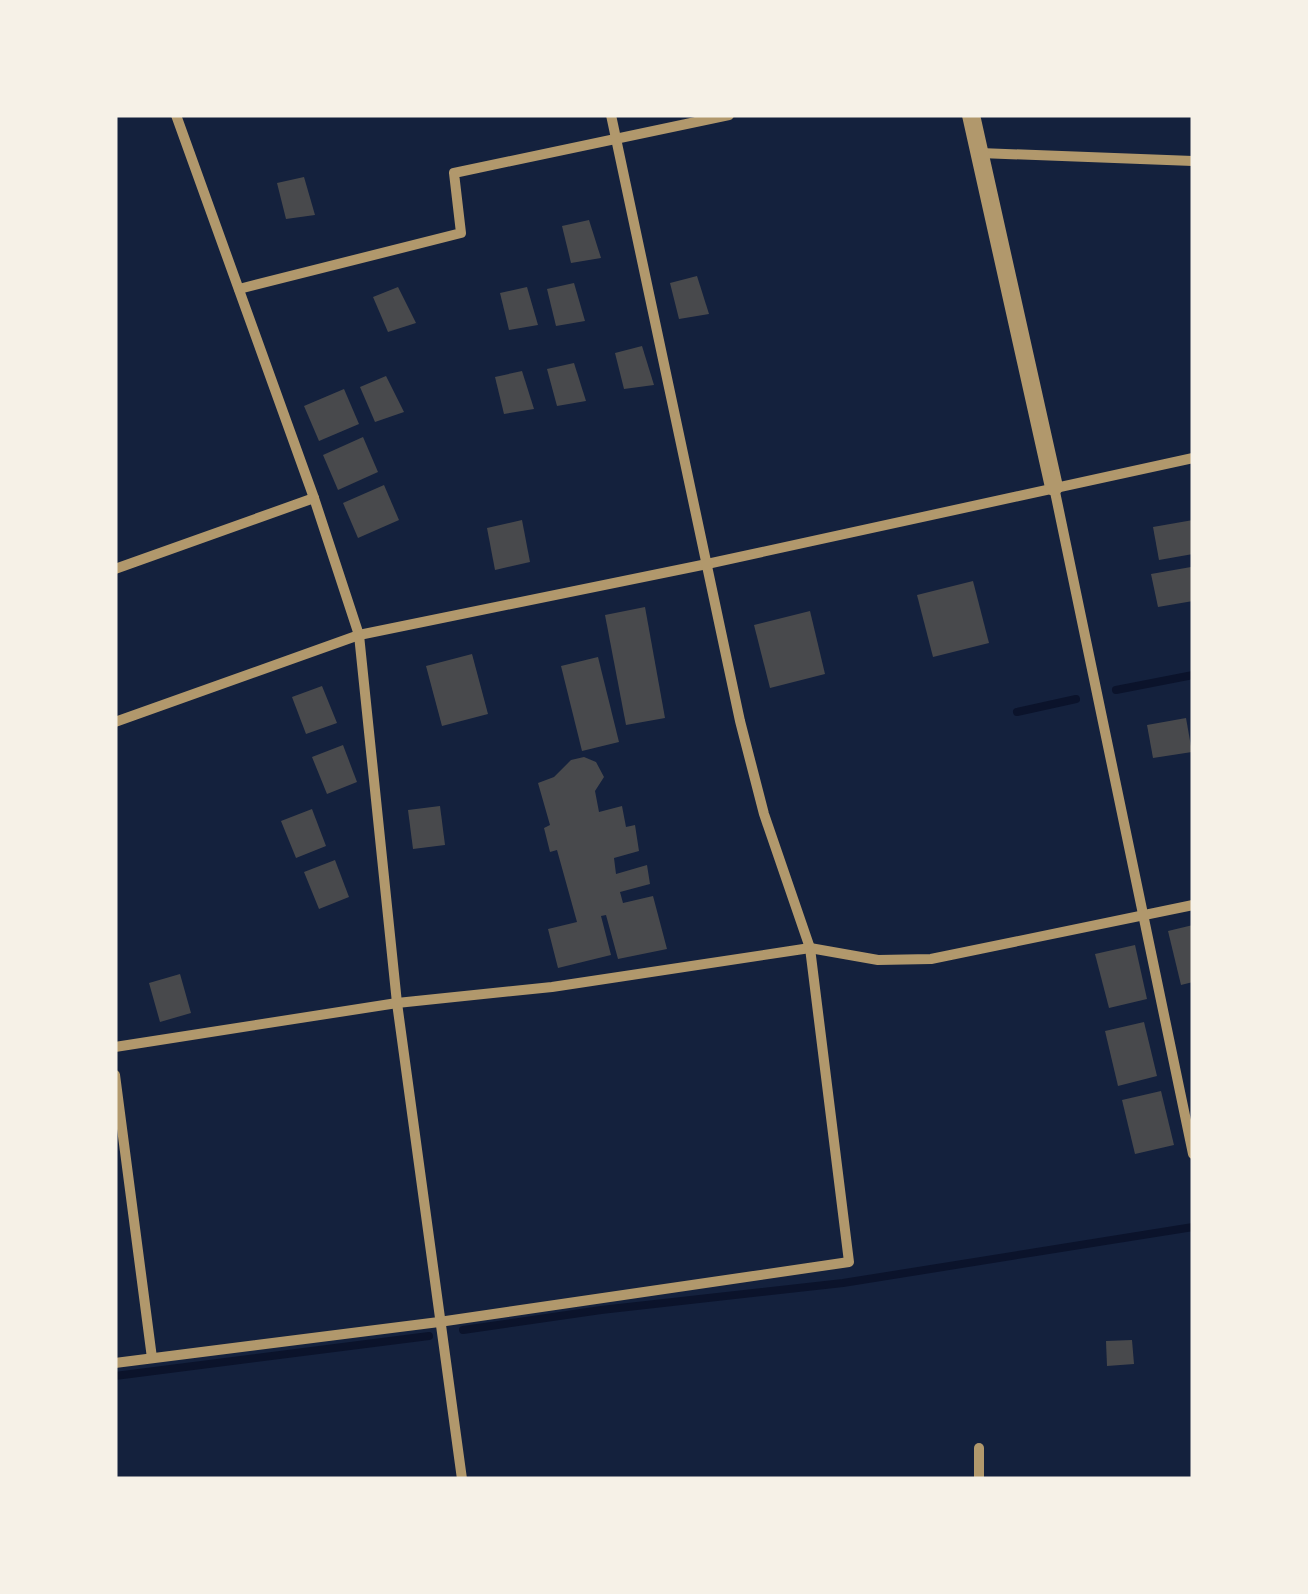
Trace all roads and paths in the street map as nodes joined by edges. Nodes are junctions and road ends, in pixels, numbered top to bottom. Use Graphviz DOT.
graph roads {
  1 [pos="176,115"];
  2 [pos="611,115"];
  3 [pos="729,115"];
  4 [pos="971,115"];
  5 [pos="616,140"];
  6 [pos="980,153"];
  7 [pos="1193,161"];
  8 [pos="239,289"];
  9 [pos="1193,458"];
  10 [pos="1054,487"];
  11 [pos="314,498"];
  12 [pos="708,564"];
  13 [pos="115,570"];
  14 [pos="360,635"];
  15 [pos="115,722"];
  16 [pos="1193,905"];
  17 [pos="1144,915"];
  18 [pos="810,948"];
  19 [pos="397,1003"];
  20 [pos="115,1047"];
  21 [pos="115,1075"];
  22 [pos="1189,1119"];
  23 [pos="1193,1154"];
  24 [pos="439,1322"];
  25 [pos="152,1358"];
  26 [pos="115,1363"];
  27 [pos="979,1448"];
  28 [pos="462,1479"];
  29 [pos="979,1479"];
  1 -- 8 [label="street"];
  2 -- 5 [label="street"];
  3 -- 5 [label="street"];
  4 -- 6 [label="street"];
  5 -- 8 [label="street"];
  5 -- 12 [label="street"];
  6 -- 7 [label="street"];
  6 -- 10 [label="street"];
  8 -- 11 [label="street"];
  9 -- 10 [label="street"];
  10 -- 12 [label="street"];
  10 -- 17 [label="street"];
  11 -- 13 [label="street"];
  11 -- 14 [label="street"];
  12 -- 14 [label="street"];
  12 -- 18 [label="street"];
  14 -- 15 [label="street"];
  14 -- 19 [label="street"];
  16 -- 17 [label="street"];
  17 -- 18 [label="street"];
  17 -- 22 [label="street"];
  18 -- 19 [label="street"];
  18 -- 24 [label="street"];
  19 -- 20 [label="street"];
  19 -- 24 [label="street"];
  21 -- 25 [label="street"];
  22 -- 23 [label="street"];
  24 -- 25 [label="street"];
  24 -- 28 [label="street"];
  25 -- 26 [label="street"];
  27 -- 29 [label="street"];
}
